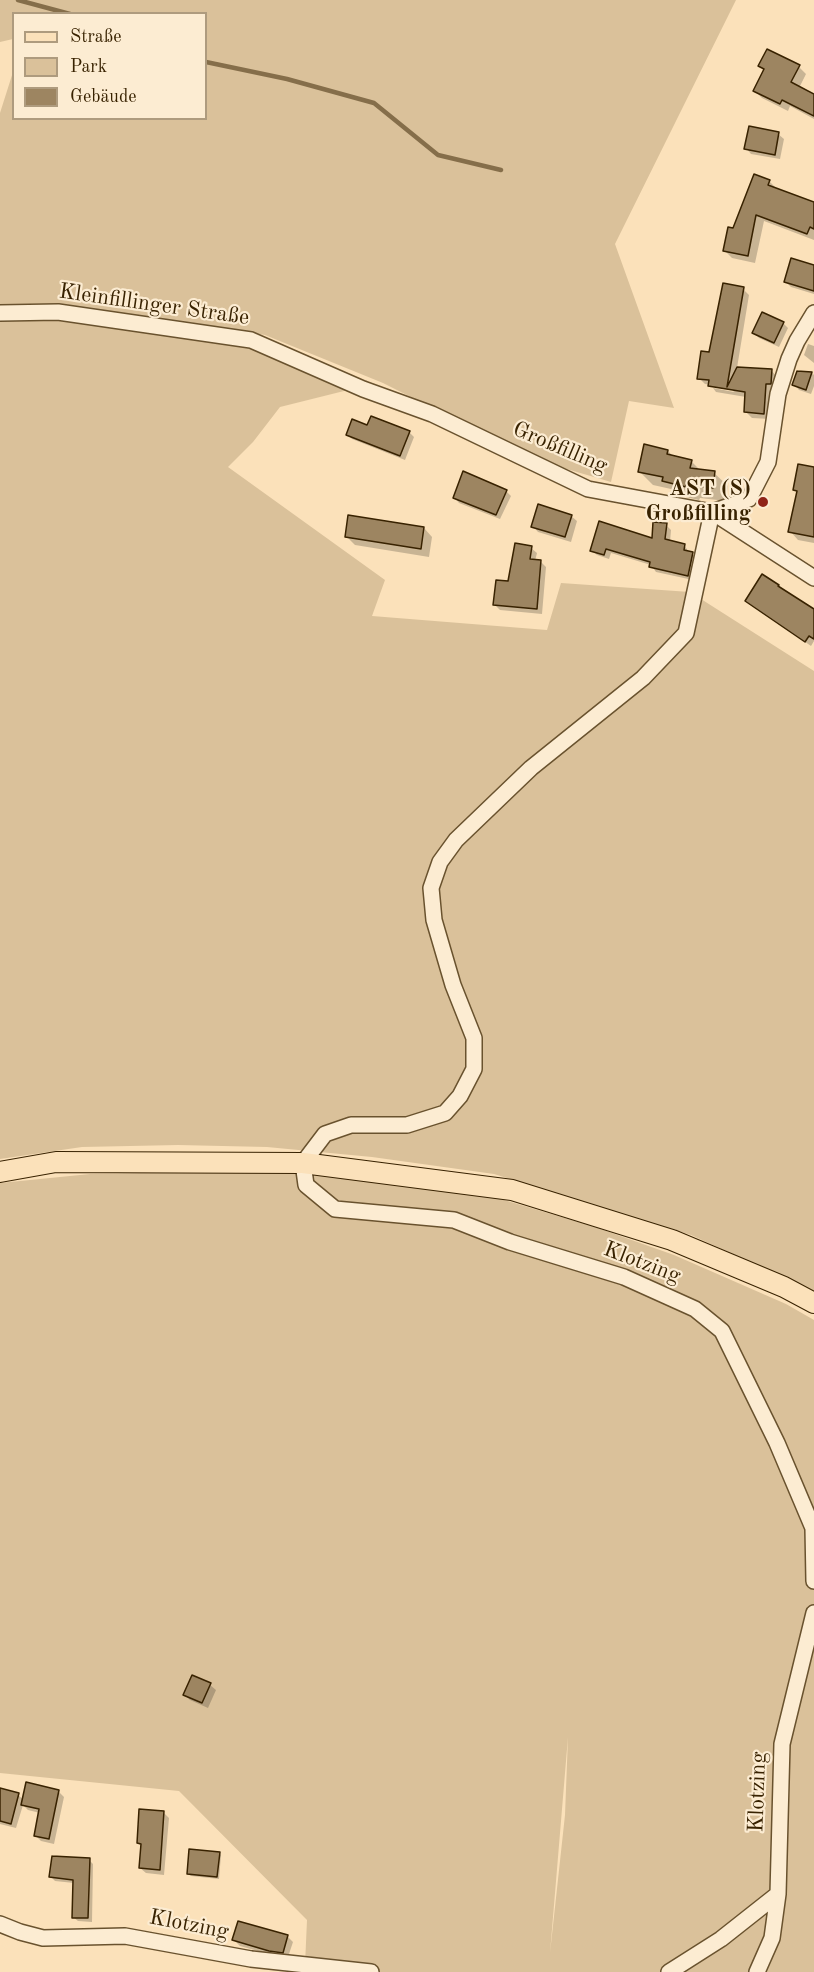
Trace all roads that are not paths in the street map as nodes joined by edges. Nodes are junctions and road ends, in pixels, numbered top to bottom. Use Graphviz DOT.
graph roads {
  1 [pos="0,313"];
  2 [pos="814,313"];
  3 [pos="432,414"];
  4 [pos="712,512"];
  5 [pos="814,578"];
  6 [pos="303,1163"];
  7 [pos="0,1172"];
  8 [pos="814,1303"];
  9 [pos="814,1581"];
  10 [pos="814,1613"];
  11 [pos="778,1894"];
  12 [pos="0,1924"];
  13 [pos="371,1972"];
  14 [pos="669,1972"];
  15 [pos="757,1972"];
  1 -- 3 [label="street, Kleinfillinger Straße"];
  2 -- 4 [label="street, Großfilling"];
  3 -- 4 [label="street, Großfilling"];
  4 -- 5 [label="street, Großfilling"];
  4 -- 6 [label="street"];
  6 -- 7 [label="main road"];
  6 -- 8 [label="main road"];
  6 -- 9 [label="street, Klotzing"];
  10 -- 11 [label="street, Klotzing"];
  11 -- 14 [label="street"];
  11 -- 15 [label="street, Klotzing"];
  12 -- 13 [label="street, Klotzing"];
}
